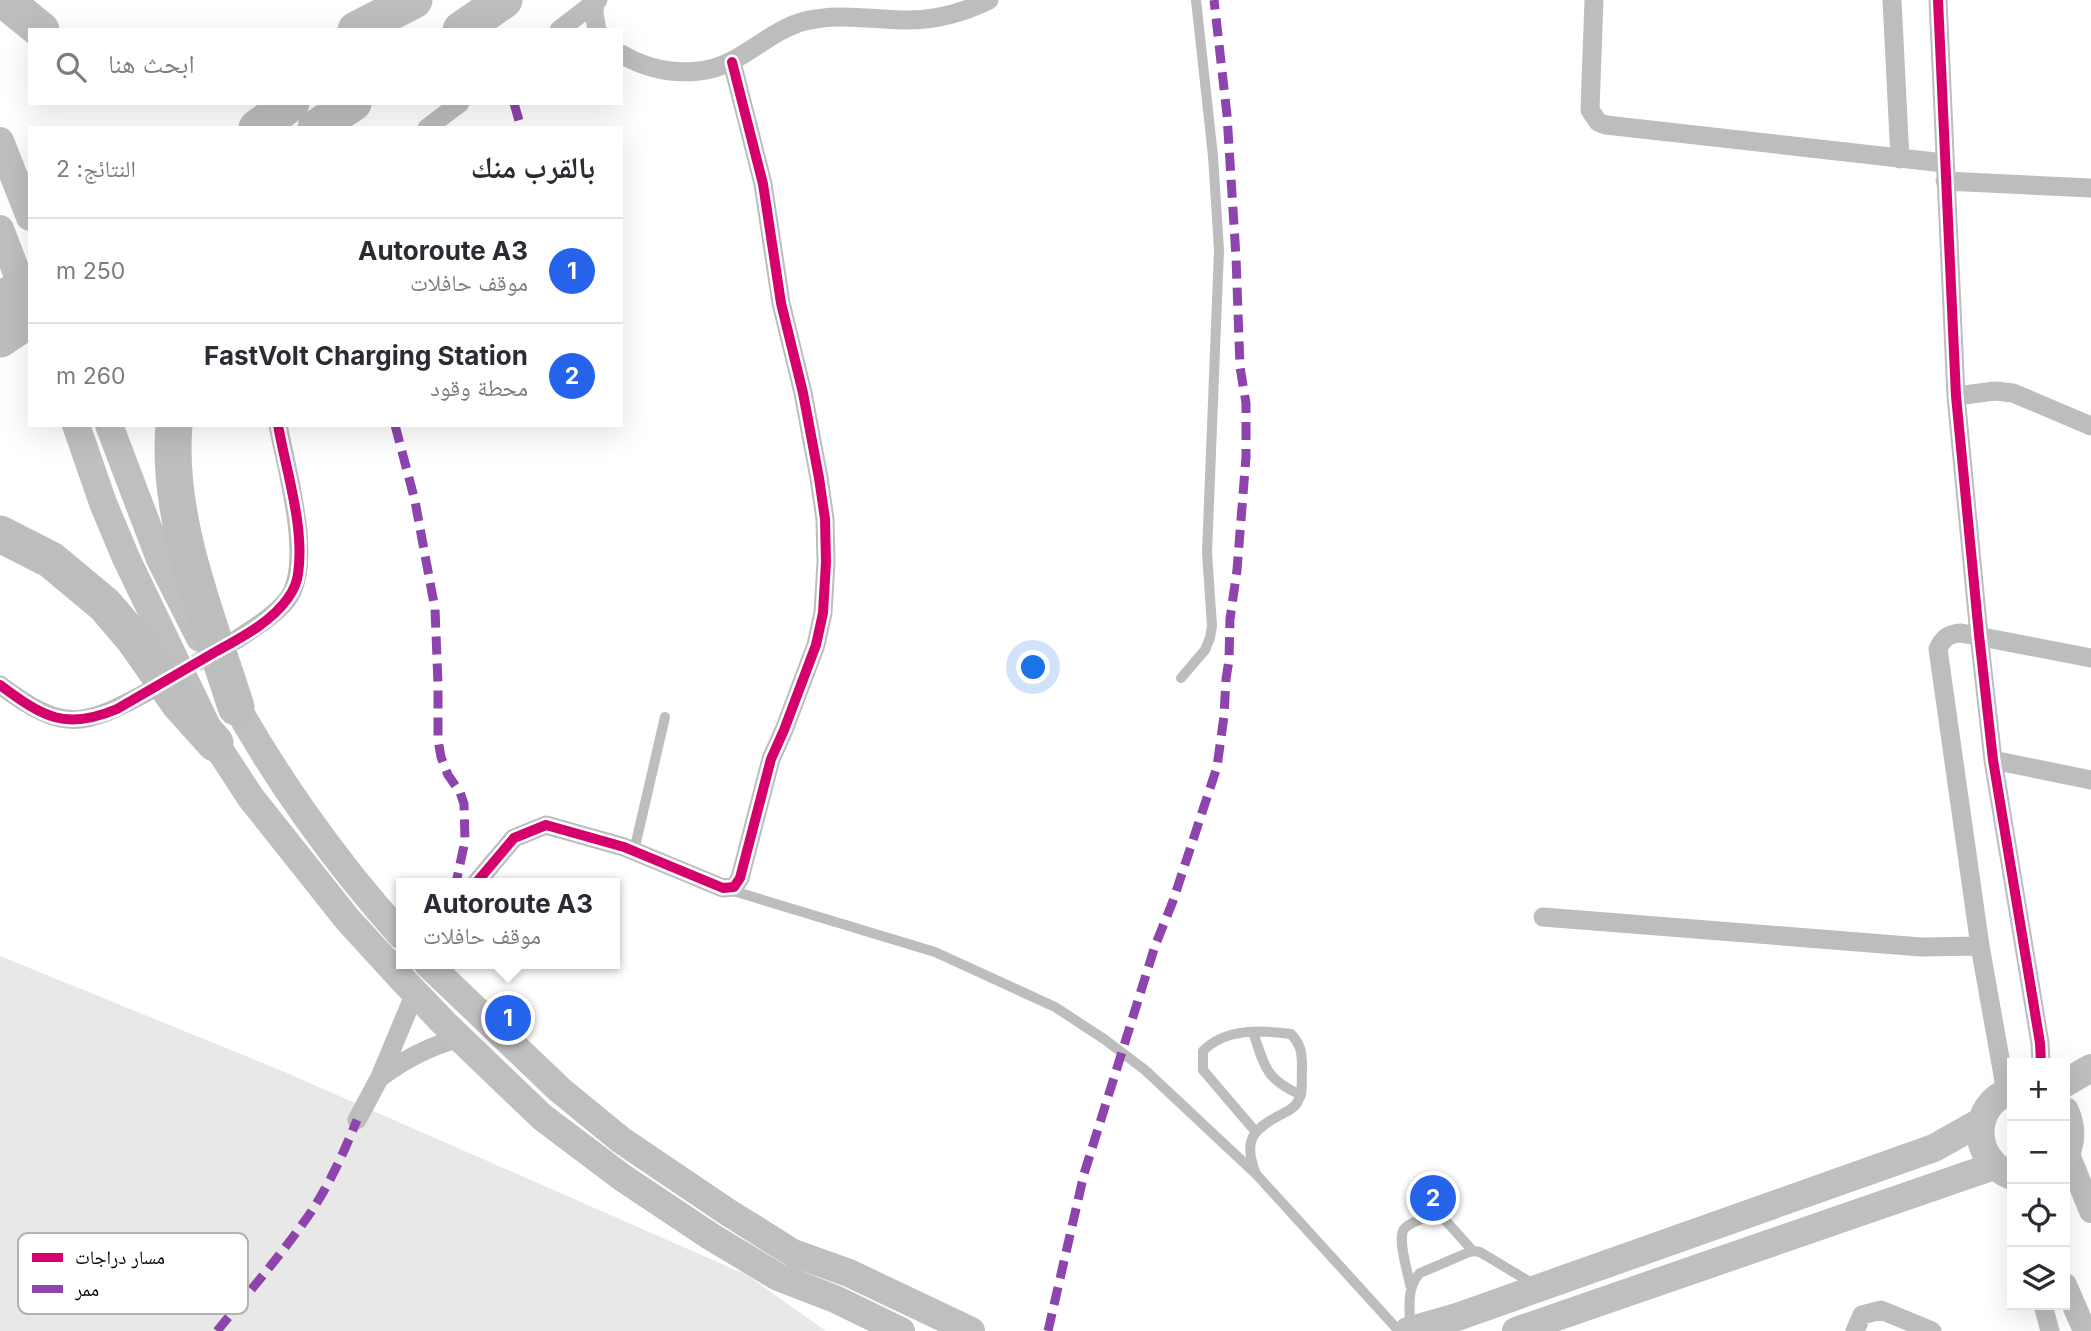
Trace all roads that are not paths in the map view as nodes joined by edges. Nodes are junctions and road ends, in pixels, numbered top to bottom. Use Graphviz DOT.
graph roads {
  1 [pos="4,0"];
  2 [pos="414,0"];
  3 [pos="436,0"];
  4 [pos="504,0"];
  5 [pos="989,0"];
  6 [pos="1196,0"];
  7 [pos="1594,0"];
  8 [pos="1892,0"];
  9 [pos="1938,0"];
  10 [pos="597,1"];
  11 [pos="39,28"];
  12 [pos="360,28"];
  13 [pos="397,28"];
  14 [pos="464,28"];
  15 [pos="562,28"];
  16 [pos="597,28"];
  17 [pos="623,55"];
  18 [pos="732,62"];
  19 [pos="288,105"];
  20 [pos="350,105"];
  21 [pos="372,105"];
  22 [pos="457,105"];
  23 [pos="260,126"];
  24 [pos="319,126"];
  25 [pos="350,126"];
  26 [pos="431,126"];
  27 [pos="0,141"];
  28 [pos="1900,159"];
  29 [pos="1945,172"];
  30 [pos="2091,188"];
  31 [pos="28,212"];
  32 [pos="3,237"];
  33 [pos="28,282"];
  34 [pos="0,301"];
  35 [pos="28,301"];
  36 [pos="28,320"];
  37 [pos="0,339"];
  38 [pos="1956,396"];
  39 [pos="2091,426"];
  40 [pos="77,427"];
  41 [pos="110,427"];
  42 [pos="174,427"];
  43 [pos="278,427"];
  44 [pos="0,534"];
  45 [pos="1979,635"];
  46 [pos="236,640"];
  47 [pos="2091,658"];
  48 [pos="1181,678"];
  49 [pos="0,685"];
  50 [pos="149,691"];
  51 [pos="236,707"];
  52 [pos="665,717"];
  53 [pos="215,743"];
  54 [pos="1993,760"];
  55 [pos="2091,780"];
  56 [pos="634,851"];
  57 [pos="480,878"];
  58 [pos="723,888"];
  59 [pos="1543,918"];
  60 [pos="396,929"];
  61 [pos="1980,946"];
  62 [pos="433,969"];
  63 [pos="415,993"];
  64 [pos="1252,1032"];
  65 [pos="460,1038"];
  66 [pos="2041,1058"];
  67 [pos="2091,1068"];
  68 [pos="380,1077"];
  69 [pos="2070,1080"];
  70 [pos="2007,1081"];
  71 [pos="2007,1092"];
  72 [pos="1301,1095"];
  73 [pos="357,1121"];
  74 [pos="1982,1121"];
  75 [pos="2069,1121"];
  76 [pos="1255,1131"];
  77 [pos="2073,1145"];
  78 [pos="2003,1171"];
  79 [pos="1256,1174"];
  80 [pos="2091,1211"];
  81 [pos="1473,1251"];
  82 [pos="1410,1285"];
  83 [pos="1539,1287"];
  84 [pos="2070,1296"];
  85 [pos="2044,1310"];
  86 [pos="901,1331"];
  87 [pos="971,1331"];
  88 [pos="1399,1331"];
  89 [pos="1409,1331"];
  90 [pos="1516,1331"];
  91 [pos="1855,1331"];
  92 [pos="1932,1331"];
  93 [pos="2050,1331"];
  94 [pos="2085,1331"];
  1 -- 11 [label="highway"];
  2 -- 12 [label="highway"];
  3 -- 13 [label="highway"];
  4 -- 14 [label="highway"];
  5 -- 18 [label="street"];
  6 -- 48 [label="lane"];
  7 -- 28 [label="street"];
  8 -- 28 [label="street"];
  9 -- 29 [label="street"];
  10 -- 15 [label="street"];
  10 -- 16 [label="street"];
  17 -- 18 [label="street"];
  18 -- 58 [label="street"];
  19 -- 23 [label="highway"];
  20 -- 24 [label="highway"];
  21 -- 25 [label="highway"];
  22 -- 26 [label="street"];
  27 -- 31 [label="main road"];
  28 -- 29 [label="street"];
  29 -- 30 [label="street"];
  29 -- 38 [label="street"];
  32 -- 35 [label="main road"];
  33 -- 34 [label="highway"];
  36 -- 37 [label="highway"];
  38 -- 39 [label="street"];
  38 -- 45 [label="street"];
  40 -- 53 [label="main road"];
  41 -- 51 [label="main road"];
  42 -- 51 [label="highway"];
  43 -- 46 [label="street"];
  44 -- 53 [label="highway"];
  45 -- 47 [label="street"];
  45 -- 54 [label="street"];
  45 -- 61 [label="street"];
  49 -- 50 [label="street"];
  51 -- 60 [label="main road"];
  52 -- 56 [label="lane"];
  53 -- 63 [label="main road"];
  54 -- 55 [label="street"];
  54 -- 66 [label="street"];
  56 -- 57 [label="street"];
  56 -- 58 [label="street"];
  58 -- 79 [label="lane"];
  59 -- 61 [label="street"];
  61 -- 70 [label="street"];
  62 -- 87 [label="main road"];
  63 -- 65 [label="main road"];
  63 -- 68 [label="street"];
  64 -- 72 [label="lane"];
  64 -- 72 [label="lane"];
  64 -- 76 [label="lane"];
  65 -- 68 [label="street"];
  65 -- 86 [label="main road"];
  67 -- 69 [label="main road"];
  68 -- 73 [label="street"];
  71 -- 74 [label="main road"];
  72 -- 76 [label="lane"];
  74 -- 78 [label="main road"];
  74 -- 83 [label="main road"];
  75 -- 77 [label="main road"];
  76 -- 79 [label="lane"];
  77 -- 80 [label="street"];
  78 -- 90 [label="main road"];
  79 -- 88 [label="lane"];
  81 -- 82 [label="lane"];
  81 -- 82 [label="lane"];
  81 -- 83 [label="lane"];
  82 -- 89 [label="lane"];
  83 -- 89 [label="main road"];
  84 -- 94 [label="street"];
  85 -- 93 [label="street"];
  91 -- 92 [label="street"];
}
